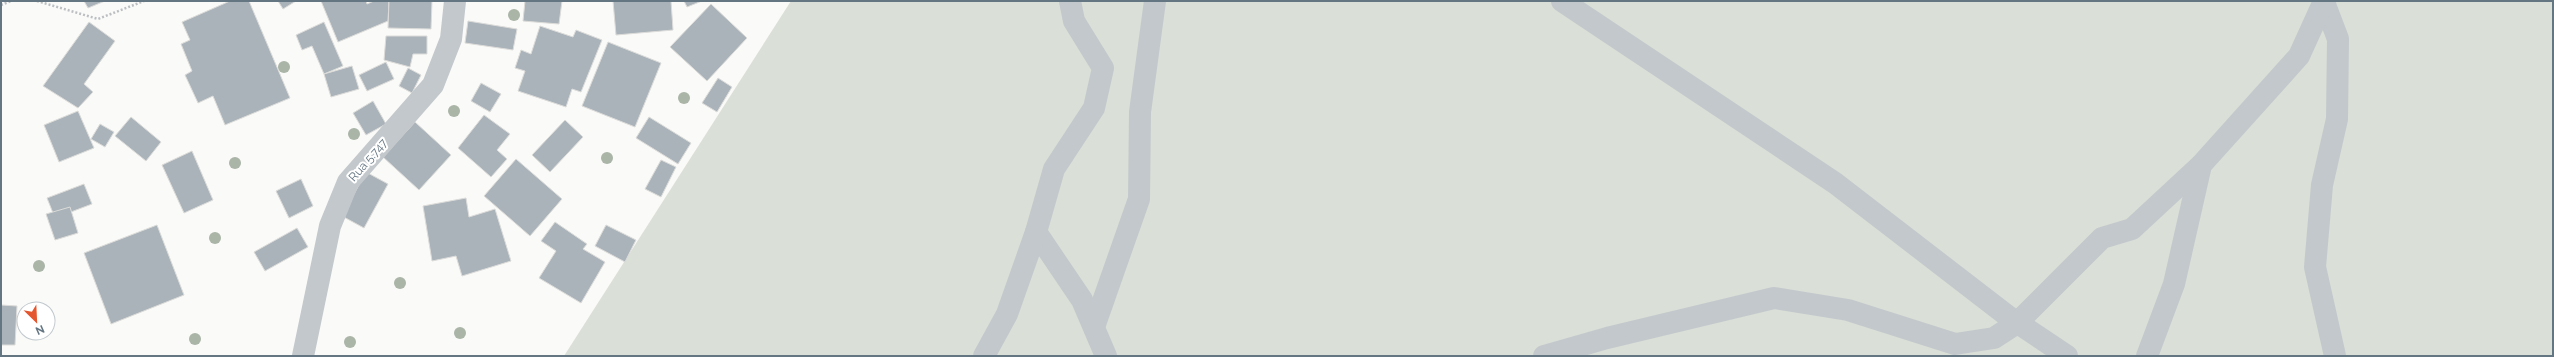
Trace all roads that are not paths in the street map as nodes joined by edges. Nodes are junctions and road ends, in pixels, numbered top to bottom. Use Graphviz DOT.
graph roads {
  1 [pos="455,1"];
  2 [pos="1070,1"];
  3 [pos="1155,1"];
  4 [pos="1562,1"];
  5 [pos="2324,2"];
  6 [pos="2201,165"];
  7 [pos="1036,232"];
  8 [pos="2017,322"];
  9 [pos="1094,328"];
  10 [pos="1994,338"];
  11 [pos="303,356"];
  12 [pos="984,356"];
  13 [pos="1106,356"];
  14 [pos="1544,356"];
  15 [pos="1974,356"];
  16 [pos="2067,356"];
  17 [pos="2147,356"];
  18 [pos="2335,356"];
  1 -- 11 [label="street, Rua 5.747"];
  2 -- 7 [label="street"];
  3 -- 9 [label="street"];
  4 -- 8 [label="street"];
  5 -- 6 [label="street"];
  5 -- 18 [label="street"];
  6 -- 8 [label="street"];
  6 -- 17 [label="street"];
  7 -- 9 [label="street"];
  7 -- 12 [label="street"];
  8 -- 10 [label="street"];
  8 -- 16 [label="street"];
  9 -- 13 [label="street"];
  10 -- 14 [label="street"];
  10 -- 15 [label="street"];
}
